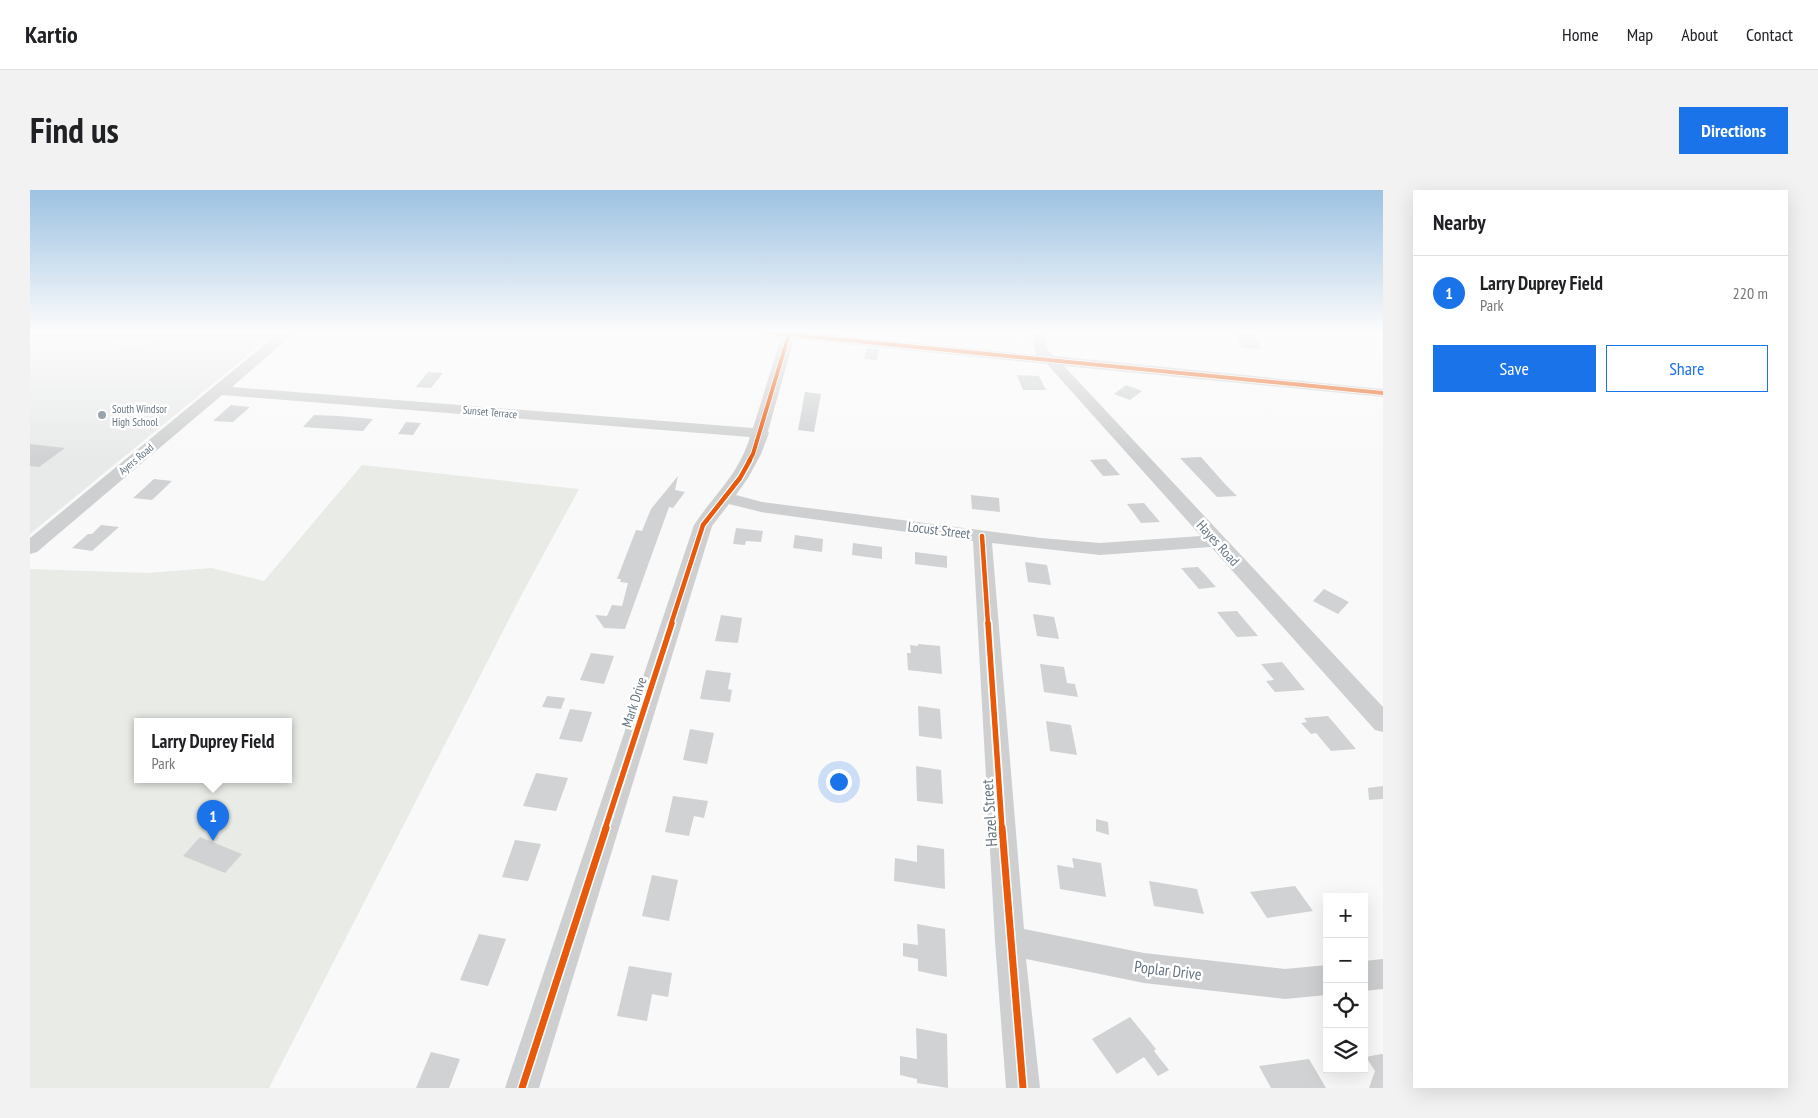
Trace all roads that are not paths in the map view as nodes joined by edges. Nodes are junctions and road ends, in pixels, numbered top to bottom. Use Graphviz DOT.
graph roads {
  1 [pos="238,374"];
  2 [pos="778,374"];
  3 [pos="1064,374"];
  4 [pos="1176,374"];
  5 [pos="219,390"];
  6 [pos="1383,394"];
  7 [pos="761,433"];
  8 [pos="724,498"];
  9 [pos="982,536"];
  10 [pos="1216,541"];
  11 [pos="30,548"];
  12 [pos="1383,723"];
  13 [pos="1010,941"];
  14 [pos="1383,974"];
  15 [pos="1368,976"];
  16 [pos="1323,980"];
  17 [pos="522,1088"];
  18 [pos="1023,1088"];
  1 -- 5 [label="street, Ayers Road"];
  2 -- 7 [label="street, Mark Drive"];
  3 -- 10 [label="street, Hayes Road"];
  4 -- 6 [label="street"];
  5 -- 7 [label="street, Sunset Terrace"];
  5 -- 11 [label="street, Ayers Road"];
  7 -- 8 [label="street, Mark Drive"];
  8 -- 9 [label="street, Locust Street"];
  8 -- 17 [label="street, Mark Drive"];
  9 -- 10 [label="street, Locust Street"];
  9 -- 13 [label="street, Hazel Street"];
  10 -- 12 [label="street, Hayes Road"];
  13 -- 16 [label="street, Poplar Drive"];
  13 -- 18 [label="street, Hazel Street"];
  14 -- 15 [label="street"];
}
